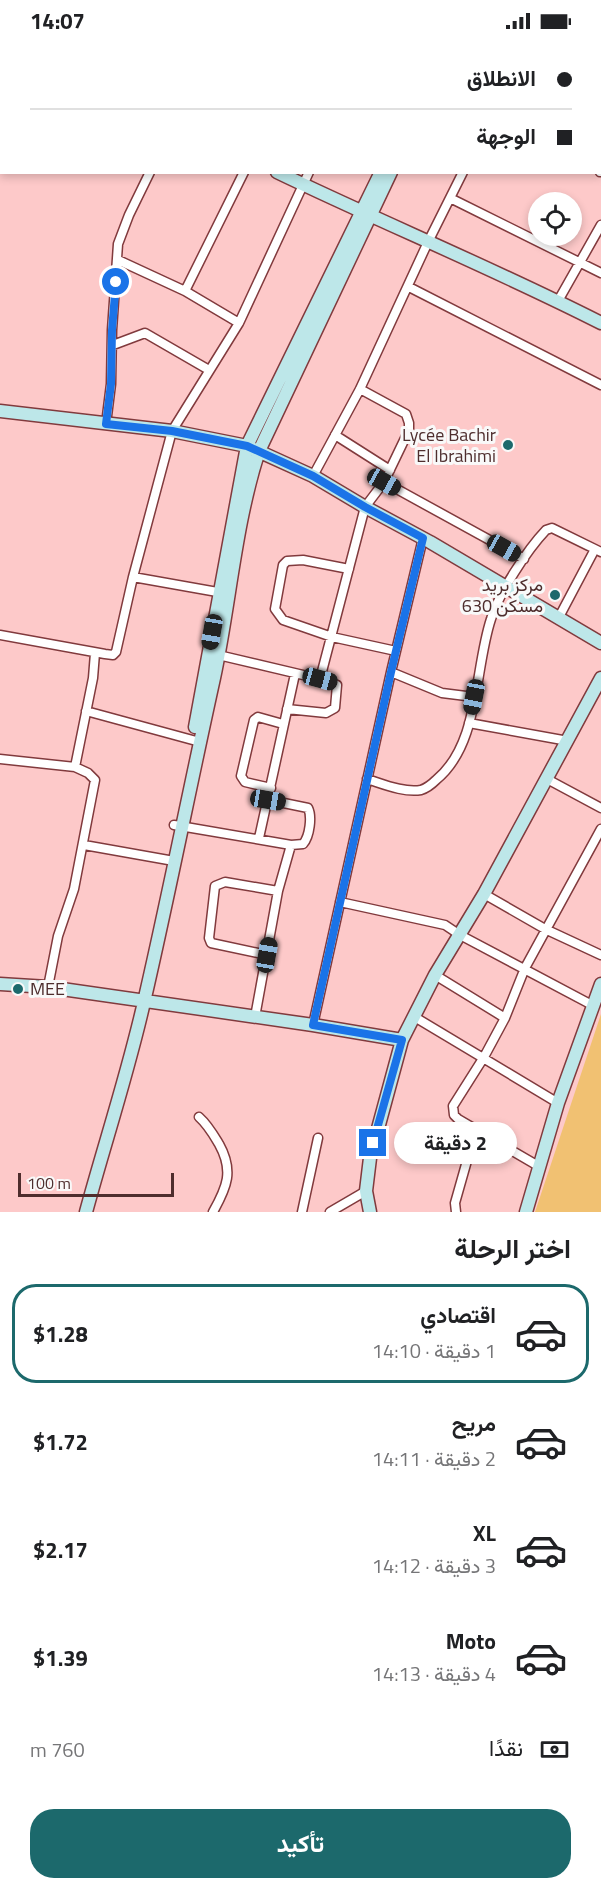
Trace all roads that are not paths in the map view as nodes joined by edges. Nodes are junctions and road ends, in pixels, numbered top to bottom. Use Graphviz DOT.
graph roads {
  1 [pos="149,174"];
  2 [pos="243,174"];
  3 [pos="281,174"];
  4 [pos="308,174"];
  5 [pos="380,174"];
  6 [pos="390,174"];
  7 [pos="462,174"];
  8 [pos="303,185"];
  9 [pos="450,198"];
  10 [pos="366,215"];
  11 [pos="601,225"];
  12 [pos="428,242"];
  13 [pos="118,260"];
  14 [pos="581,262"];
  15 [pos="601,273"];
  16 [pos="409,287"];
  17 [pos="185,291"];
  18 [pos="558,301"];
  19 [pos="239,323"];
  20 [pos="601,324"];
  21 [pos="113,345"];
  22 [pos="209,370"];
  23 [pos="601,385"];
  24 [pos="360,389"];
  25 [pos="0,411"];
  26 [pos="106,424"];
  27 [pos="172,431"];
  28 [pos="335,435"];
  29 [pos="253,448"];
  30 [pos="390,470"];
  31 [pos="313,476"];
  32 [pos="384,482"];
  33 [pos="365,507"];
  34 [pos="423,538"];
  35 [pos="598,550"];
  36 [pos="524,559"];
  37 [pos="348,569"];
  38 [pos="134,577"];
  39 [pos="506,588"];
  40 [pos="224,593"];
  41 [pos="558,619"];
  42 [pos="0,635"];
  43 [pos="332,637"];
  44 [pos="601,643"];
  45 [pos="396,651"];
  46 [pos="95,653"];
  47 [pos="214,654"];
  48 [pos="391,672"];
  49 [pos="295,674"];
  50 [pos="601,678"];
  51 [pos="320,679"];
  52 [pos="474,697"];
  53 [pos="287,709"];
  54 [pos="86,711"];
  55 [pos="469,723"];
  56 [pos="283,724"];
  57 [pos="196,741"];
  58 [pos="568,741"];
  59 [pos="0,759"];
  60 [pos="75,767"];
  61 [pos="367,779"];
  62 [pos="547,779"];
  63 [pos="271,788"];
  64 [pos="268,800"];
  65 [pos="601,808"];
  66 [pos="178,826"];
  67 [pos="601,829"];
  68 [pos="259,838"];
  69 [pos="291,844"];
  70 [pos="84,845"];
  71 [pos="170,860"];
  72 [pos="278,891"];
  73 [pos="484,894"];
  74 [pos="340,902"];
  75 [pos="545,929"];
  76 [pos="460,935"];
  77 [pos="267,955"];
  78 [pos="601,955"];
  79 [pos="525,968"];
  80 [pos="435,975"];
  81 [pos="0,984"];
  82 [pos="601,984"];
  83 [pos="48,987"];
  84 [pos="140,1001"];
  85 [pos="592,1005"];
  86 [pos="413,1016"];
  87 [pos="255,1017"];
  88 [pos="505,1018"];
  89 [pos="313,1025"];
  90 [pos="402,1040"];
  91 [pos="484,1057"];
  92 [pos="558,1103"];
  93 [pos="199,1117"];
  94 [pos="476,1130"];
  95 [pos="318,1138"];
  96 [pos="540,1167"];
  97 [pos="366,1191"];
  98 [pos="86,1212"];
  99 [pos="213,1212"];
  100 [pos="302,1212"];
  101 [pos="330,1212"];
  102 [pos="370,1212"];
  103 [pos="456,1212"];
  104 [pos="525,1212"];
  1 -- 13 [label="street"];
  2 -- 17 [label="street"];
  3 -- 8 [label="street"];
  4 -- 8 [label="street"];
  5 -- 10 [label="street"];
  6 -- 10 [label="street"];
  7 -- 9 [label="street"];
  8 -- 10 [label="street"];
  8 -- 19 [label="street"];
  9 -- 12 [label="street"];
  9 -- 14 [label="street"];
  10 -- 12 [label="street"];
  10 -- 29 [label="street"];
  11 -- 14 [label="street"];
  12 -- 16 [label="street"];
  12 -- 18 [label="street"];
  13 -- 17 [label="street"];
  13 -- 21 [label="street"];
  14 -- 15 [label="street"];
  14 -- 18 [label="street"];
  16 -- 23 [label="street"];
  16 -- 24 [label="street"];
  17 -- 19 [label="street"];
  18 -- 20 [label="street"];
  19 -- 22 [label="street"];
  21 -- 22 [label="street"];
  21 -- 26 [label="street"];
  22 -- 27 [label="street"];
  24 -- 28 [label="street"];
  24 -- 30 [label="street"];
  25 -- 26 [label="street"];
  26 -- 27 [label="street"];
  27 -- 29 [label="street"];
  27 -- 38 [label="street"];
  28 -- 30 [label="street"];
  28 -- 31 [label="street"];
  29 -- 31 [label="street"];
  29 -- 40 [label="street"];
  30 -- 32 [label="street"];
  31 -- 33 [label="street"];
  32 -- 33 [label="street"];
  32 -- 36 [label="street"];
  33 -- 34 [label="street"];
  33 -- 37 [label="street"];
  34 -- 39 [label="street"];
  34 -- 45 [label="street"];
  35 -- 36 [label="street"];
  35 -- 41 [label="street"];
  36 -- 39 [label="street"];
  37 -- 43 [label="street"];
  37 -- 43 [label="street"];
  38 -- 40 [label="street"];
  38 -- 46 [label="street"];
  39 -- 41 [label="street"];
  39 -- 52 [label="street"];
  40 -- 47 [label="street"];
  41 -- 44 [label="street"];
  42 -- 46 [label="street"];
  43 -- 45 [label="street"];
  43 -- 51 [label="street"];
  45 -- 48 [label="street"];
  46 -- 54 [label="street"];
  47 -- 49 [label="street"];
  47 -- 57 [label="street"];
  48 -- 52 [label="street"];
  48 -- 61 [label="street"];
  49 -- 51 [label="street"];
  49 -- 53 [label="street"];
  50 -- 58 [label="street"];
  51 -- 53 [label="street"];
  52 -- 55 [label="street"];
  53 -- 56 [label="street"];
  54 -- 57 [label="street"];
  54 -- 60 [label="street"];
  55 -- 58 [label="street"];
  55 -- 61 [label="street"];
  56 -- 63 [label="street"];
  56 -- 63 [label="street"];
  57 -- 66 [label="street"];
  58 -- 62 [label="street"];
  59 -- 60 [label="street"];
  60 -- 70 [label="street"];
  61 -- 74 [label="street"];
  62 -- 65 [label="street"];
  62 -- 73 [label="street"];
  63 -- 64 [label="street"];
  64 -- 68 [label="street"];
  64 -- 69 [label="street"];
  66 -- 68 [label="street"];
  66 -- 71 [label="street"];
  67 -- 75 [label="street"];
  68 -- 69 [label="street"];
  69 -- 72 [label="street"];
  70 -- 71 [label="street"];
  70 -- 83 [label="street"];
  71 -- 84 [label="street"];
  72 -- 77 [label="street"];
  72 -- 77 [label="street"];
  73 -- 75 [label="street"];
  73 -- 76 [label="street"];
  74 -- 76 [label="street"];
  74 -- 89 [label="street"];
  75 -- 78 [label="street"];
  75 -- 79 [label="street"];
  76 -- 79 [label="street"];
  76 -- 80 [label="street"];
  77 -- 87 [label="street"];
  79 -- 85 [label="street"];
  79 -- 88 [label="street"];
  80 -- 86 [label="street"];
  80 -- 88 [label="street"];
  81 -- 83 [label="street"];
  82 -- 85 [label="street"];
  83 -- 84 [label="street"];
  84 -- 87 [label="street"];
  84 -- 98 [label="street"];
  85 -- 92 [label="street"];
  86 -- 90 [label="street"];
  86 -- 91 [label="street"];
  87 -- 89 [label="street"];
  88 -- 91 [label="street"];
  89 -- 90 [label="street"];
  90 -- 97 [label="street"];
  91 -- 92 [label="street"];
  91 -- 94 [label="street"];
  92 -- 96 [label="street"];
  93 -- 99 [label="street"];
  94 -- 96 [label="street"];
  94 -- 103 [label="street"];
  95 -- 100 [label="street"];
  96 -- 104 [label="street"];
  97 -- 101 [label="street"];
  97 -- 102 [label="street"];
}
